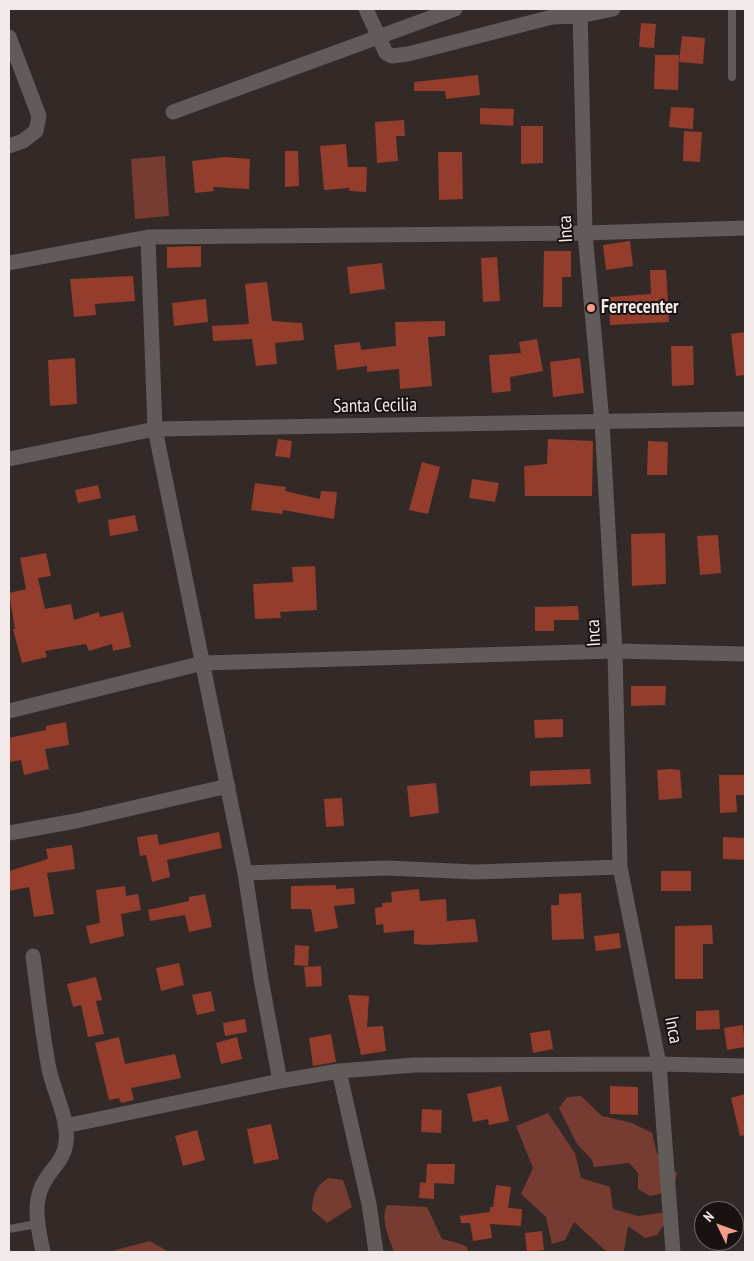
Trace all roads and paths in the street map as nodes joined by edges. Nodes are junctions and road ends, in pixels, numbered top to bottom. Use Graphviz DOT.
graph roads {
  1 [pos="366,9"];
  2 [pos="455,9"];
  3 [pos="613,9"];
  4 [pos="732,9"];
  5 [pos="580,12"];
  6 [pos="379,36"];
  7 [pos="9,37"];
  8 [pos="732,77"];
  9 [pos="173,112"];
  10 [pos="9,146"];
  11 [pos="745,228"];
  12 [pos="585,233"];
  13 [pos="148,237"];
  14 [pos="9,264"];
  15 [pos="745,419"];
  16 [pos="602,422"];
  17 [pos="156,429"];
  18 [pos="9,459"];
  19 [pos="615,650"];
  20 [pos="745,654"];
  21 [pos="203,663"];
  22 [pos="9,711"];
  23 [pos="228,786"];
  24 [pos="9,833"];
  25 [pos="620,867"];
  26 [pos="245,873"];
  27 [pos="33,956"];
  28 [pos="659,1064"];
  29 [pos="745,1066"];
  30 [pos="339,1071"];
  31 [pos="280,1081"];
  32 [pos="66,1126"];
  33 [pos="37,1224"];
  34 [pos="9,1229"];
  35 [pos="43,1252"];
  36 [pos="376,1252"];
  37 [pos="673,1252"];
  1 -- 6 [label="street"];
  2 -- 6 [label="street"];
  3 -- 5 [label="street"];
  4 -- 8 [label="lane"];
  5 -- 6 [label="street"];
  5 -- 12 [label="street, Inca"];
  6 -- 9 [label="street"];
  7 -- 10 [label="street"];
  11 -- 12 [label="street"];
  12 -- 13 [label="street"];
  12 -- 16 [label="street, Inca"];
  13 -- 14 [label="street"];
  13 -- 17 [label="street"];
  15 -- 16 [label="street, Santa Cecilia"];
  16 -- 17 [label="street, Santa Cecilia"];
  16 -- 19 [label="street, Inca"];
  17 -- 18 [label="street, Santa Cecilia"];
  17 -- 21 [label="street"];
  19 -- 20 [label="street"];
  19 -- 21 [label="street"];
  19 -- 25 [label="street, Inca"];
  21 -- 22 [label="street"];
  21 -- 23 [label="street"];
  23 -- 24 [label="street"];
  23 -- 26 [label="street"];
  25 -- 26 [label="street"];
  25 -- 28 [label="street, Inca"];
  26 -- 31 [label="street"];
  27 -- 32 [label="street"];
  28 -- 29 [label="street"];
  28 -- 30 [label="street"];
  28 -- 37 [label="street, Inca"];
  30 -- 31 [label="street"];
  30 -- 36 [label="street"];
  31 -- 32 [label="street"];
  32 -- 33 [label="street"];
  33 -- 34 [label="lane"];
  33 -- 35 [label="street"];
}
